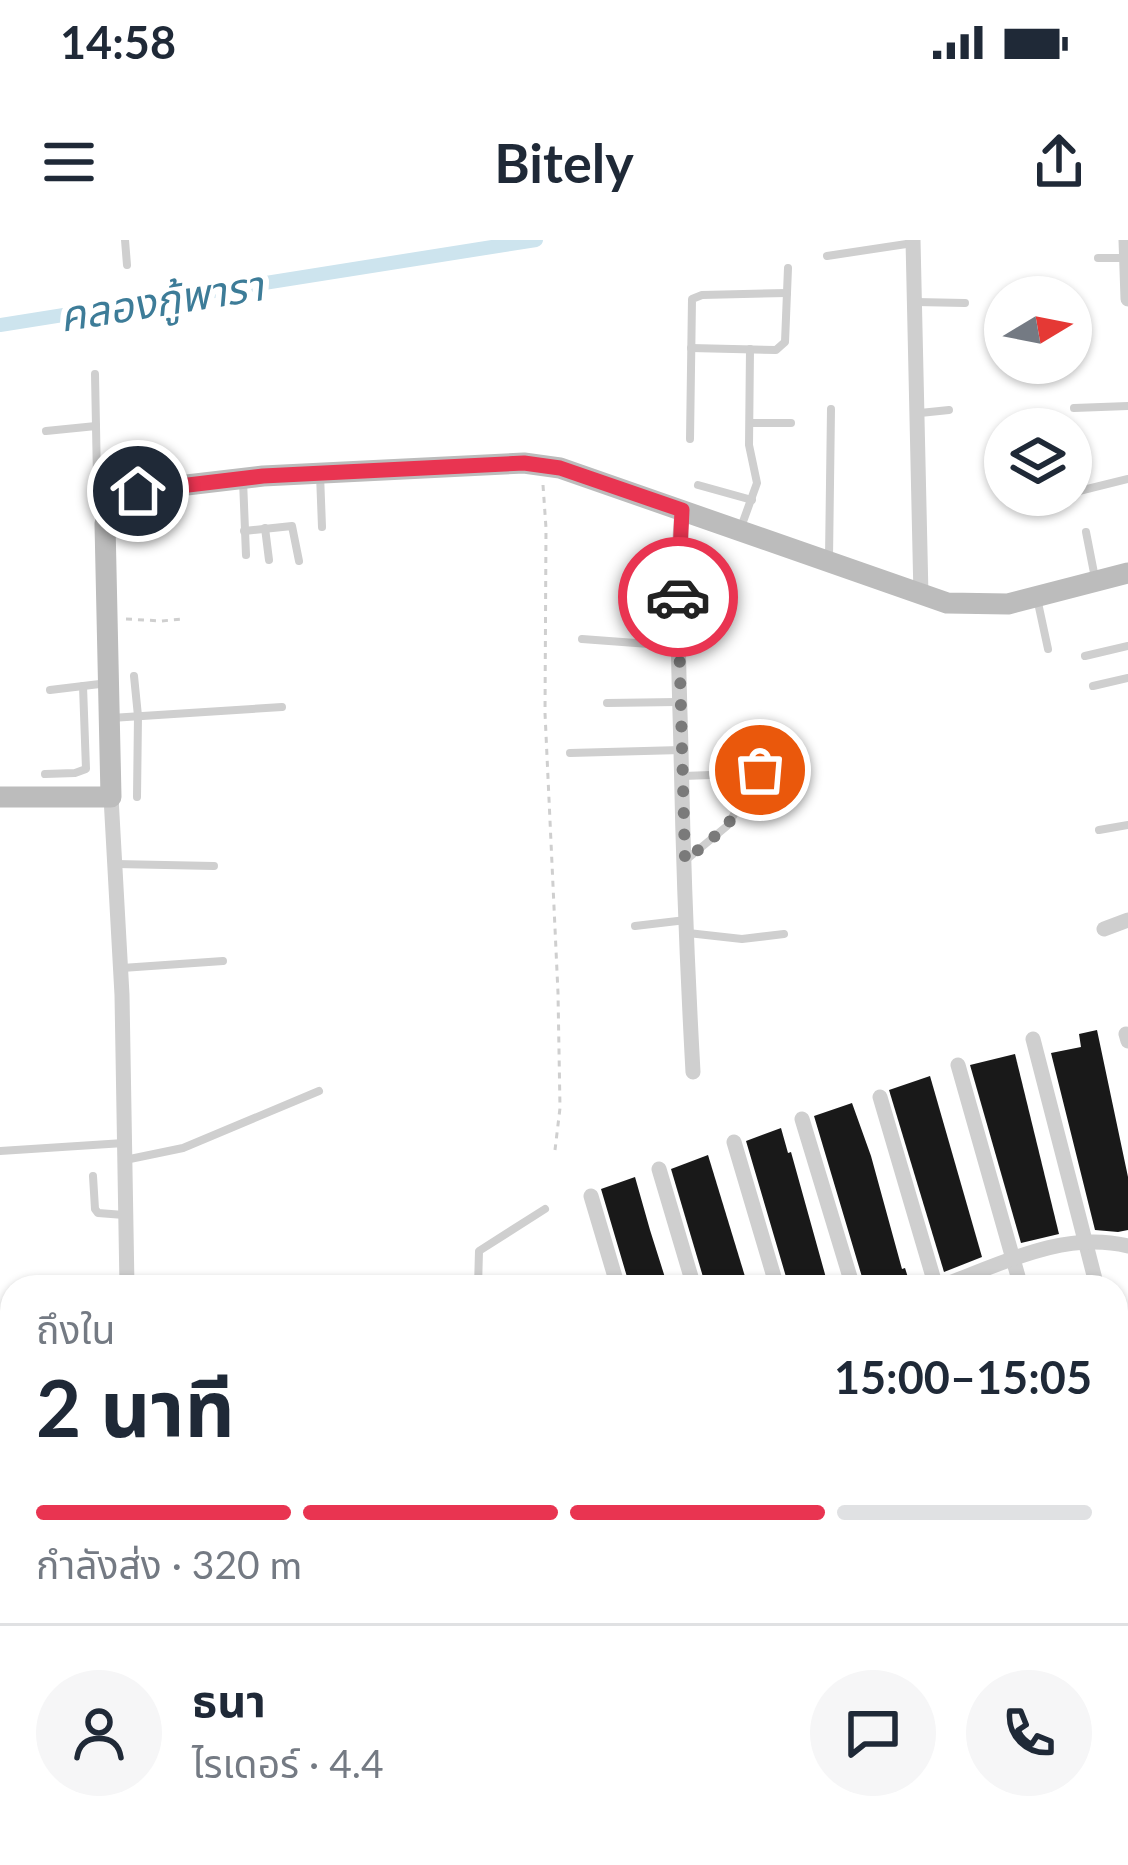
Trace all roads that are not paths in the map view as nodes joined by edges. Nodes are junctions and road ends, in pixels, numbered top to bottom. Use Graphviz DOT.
graph roads {
  1 [pos="125,240"];
  2 [pos="1126,240"];
  3 [pos="913,242"];
  4 [pos="827,256"];
  5 [pos="1098,258"];
  6 [pos="1126,258"];
  7 [pos="127,266"];
  8 [pos="788,268"];
  9 [pos="787,292"];
  10 [pos="1128,299"];
  11 [pos="916,302"];
  12 [pos="965,303"];
  13 [pos="692,348"];
  14 [pos="750,349"];
  15 [pos="95,374"];
  16 [pos="1128,406"];
  17 [pos="1074,408"];
  18 [pos="831,409"];
  19 [pos="949,410"];
  20 [pos="918,413"];
  21 [pos="750,423"];
  22 [pos="791,423"];
  23 [pos="96,426"];
  24 [pos="46,431"];
  25 [pos="690,439"];
  26 [pos="320,472"];
  27 [pos="242,478"];
  28 [pos="1128,479"];
  29 [pos="698,485"];
  30 [pos="98,487"];
  31 [pos="1092,488"];
  32 [pos="138,491"];
  33 [pos="752,500"];
  34 [pos="682,510"];
  35 [pos="107,514"];
  36 [pos="322,527"];
  37 [pos="265,528"];
  38 [pos="244,531"];
  39 [pos="740,531"];
  40 [pos="1086,532"];
  41 [pos="246,555"];
  42 [pos="269,560"];
  43 [pos="299,561"];
  44 [pos="830,563"];
  45 [pos="1128,573"];
  46 [pos="1095,581"];
  47 [pos="921,596"];
  48 [pos="1037,596"];
  49 [pos="582,639"];
  50 [pos="679,646"];
  51 [pos="1128,646"];
  52 [pos="1048,649"];
  53 [pos="1085,656"];
  54 [pos="134,676"];
  55 [pos="1128,679"];
  56 [pos="108,683"];
  57 [pos="83,686"];
  58 [pos="1094,686"];
  59 [pos="50,690"];
  60 [pos="680,702"];
  61 [pos="607,703"];
  62 [pos="282,706"];
  63 [pos="138,716"];
  64 [pos="109,718"];
  65 [pos="681,750"];
  66 [pos="570,753"];
  67 [pos="760,770"];
  68 [pos="45,774"];
  69 [pos="739,774"];
  70 [pos="681,776"];
  71 [pos="0,797"];
  72 [pos="111,797"];
  73 [pos="137,797"];
  74 [pos="1128,825"];
  75 [pos="1099,830"];
  76 [pos="685,861"];
  77 [pos="115,864"];
  78 [pos="214,866"];
  79 [pos="1128,920"];
  80 [pos="635,926"];
  81 [pos="687,926"];
  82 [pos="1104,929"];
  83 [pos="784,934"];
  84 [pos="223,961"];
  85 [pos="120,968"];
  86 [pos="1033,1039"];
  87 [pos="958,1065"];
  88 [pos="693,1072"];
  89 [pos="319,1091"];
  90 [pos="880,1097"];
  91 [pos="802,1119"];
  92 [pos="734,1142"];
  93 [pos="0,1151"];
  94 [pos="125,1151"];
  95 [pos="659,1168"];
  96 [pos="93,1176"];
  97 [pos="591,1196"];
  98 [pos="545,1209"];
  99 [pos="126,1215"];
  100 [pos="1085,1242"];
  101 [pos="1128,1246"];
  102 [pos="1013,1260"];
  103 [pos="127,1275"];
  104 [pos="478,1275"];
  105 [pos="614,1275"];
  106 [pos="690,1275"];
  107 [pos="773,1275"];
  108 [pos="850,1275"];
  109 [pos="933,1275"];
  110 [pos="971,1275"];
  111 [pos="1017,1275"];
  112 [pos="1094,1275"];
  1 -- 7 [label="lane"];
  2 -- 6 [label="street"];
  3 -- 4 [label="lane"];
  3 -- 11 [label="street"];
  5 -- 6 [label="lane"];
  6 -- 10 [label="street"];
  8 -- 9 [label="lane"];
  9 -- 13 [label="lane"];
  9 -- 14 [label="lane"];
  11 -- 12 [label="lane"];
  11 -- 20 [label="street"];
  13 -- 14 [label="lane"];
  13 -- 25 [label="lane"];
  14 -- 21 [label="lane"];
  15 -- 23 [label="lane"];
  16 -- 17 [label="lane"];
  18 -- 44 [label="lane"];
  19 -- 20 [label="lane"];
  20 -- 47 [label="street"];
  21 -- 22 [label="lane"];
  21 -- 33 [label="lane"];
  23 -- 24 [label="lane"];
  23 -- 30 [label="lane"];
  26 -- 27 [label="street"];
  26 -- 34 [label="street"];
  26 -- 36 [label="lane"];
  27 -- 32 [label="street"];
  27 -- 38 [label="lane"];
  28 -- 31 [label="lane"];
  29 -- 33 [label="lane"];
  30 -- 32 [label="lane"];
  30 -- 35 [label="lane"];
  32 -- 35 [label="street"];
  33 -- 39 [label="lane"];
  34 -- 39 [label="street"];
  34 -- 50 [label="street"];
  35 -- 56 [label="street"];
  37 -- 38 [label="lane"];
  37 -- 42 [label="lane"];
  37 -- 43 [label="lane"];
  38 -- 41 [label="lane"];
  39 -- 44 [label="street"];
  40 -- 46 [label="lane"];
  44 -- 47 [label="street"];
  45 -- 46 [label="street"];
  46 -- 48 [label="street"];
  47 -- 48 [label="street"];
  48 -- 52 [label="lane"];
  49 -- 50 [label="lane"];
  50 -- 60 [label="street"];
  51 -- 53 [label="lane"];
  54 -- 63 [label="lane"];
  55 -- 58 [label="lane"];
  56 -- 57 [label="lane"];
  56 -- 64 [label="street"];
  57 -- 59 [label="lane"];
  57 -- 68 [label="lane"];
  60 -- 61 [label="lane"];
  60 -- 65 [label="street"];
  62 -- 63 [label="lane"];
  63 -- 64 [label="lane"];
  63 -- 73 [label="lane"];
  64 -- 72 [label="street"];
  65 -- 66 [label="lane"];
  65 -- 70 [label="street"];
  67 -- 76 [label="lane"];
  69 -- 70 [label="lane"];
  70 -- 76 [label="street"];
  71 -- 72 [label="street"];
  72 -- 77 [label="street"];
  74 -- 75 [label="lane"];
  76 -- 81 [label="street"];
  77 -- 78 [label="lane"];
  77 -- 85 [label="street"];
  79 -- 82 [label="street"];
  80 -- 81 [label="lane"];
  81 -- 83 [label="lane"];
  81 -- 88 [label="street"];
  84 -- 85 [label="lane"];
  85 -- 94 [label="street"];
  86 -- 100 [label="street"];
  87 -- 102 [label="street"];
  89 -- 94 [label="lane"];
  90 -- 109 [label="street"];
  91 -- 108 [label="street"];
  92 -- 107 [label="street"];
  93 -- 94 [label="lane"];
  94 -- 99 [label="street"];
  95 -- 106 [label="street"];
  96 -- 99 [label="lane"];
  97 -- 105 [label="street"];
  98 -- 104 [label="lane"];
  99 -- 103 [label="street"];
  100 -- 101 [label="street"];
  100 -- 102 [label="street"];
  100 -- 112 [label="street"];
  102 -- 110 [label="street"];
  102 -- 111 [label="street"];
}
